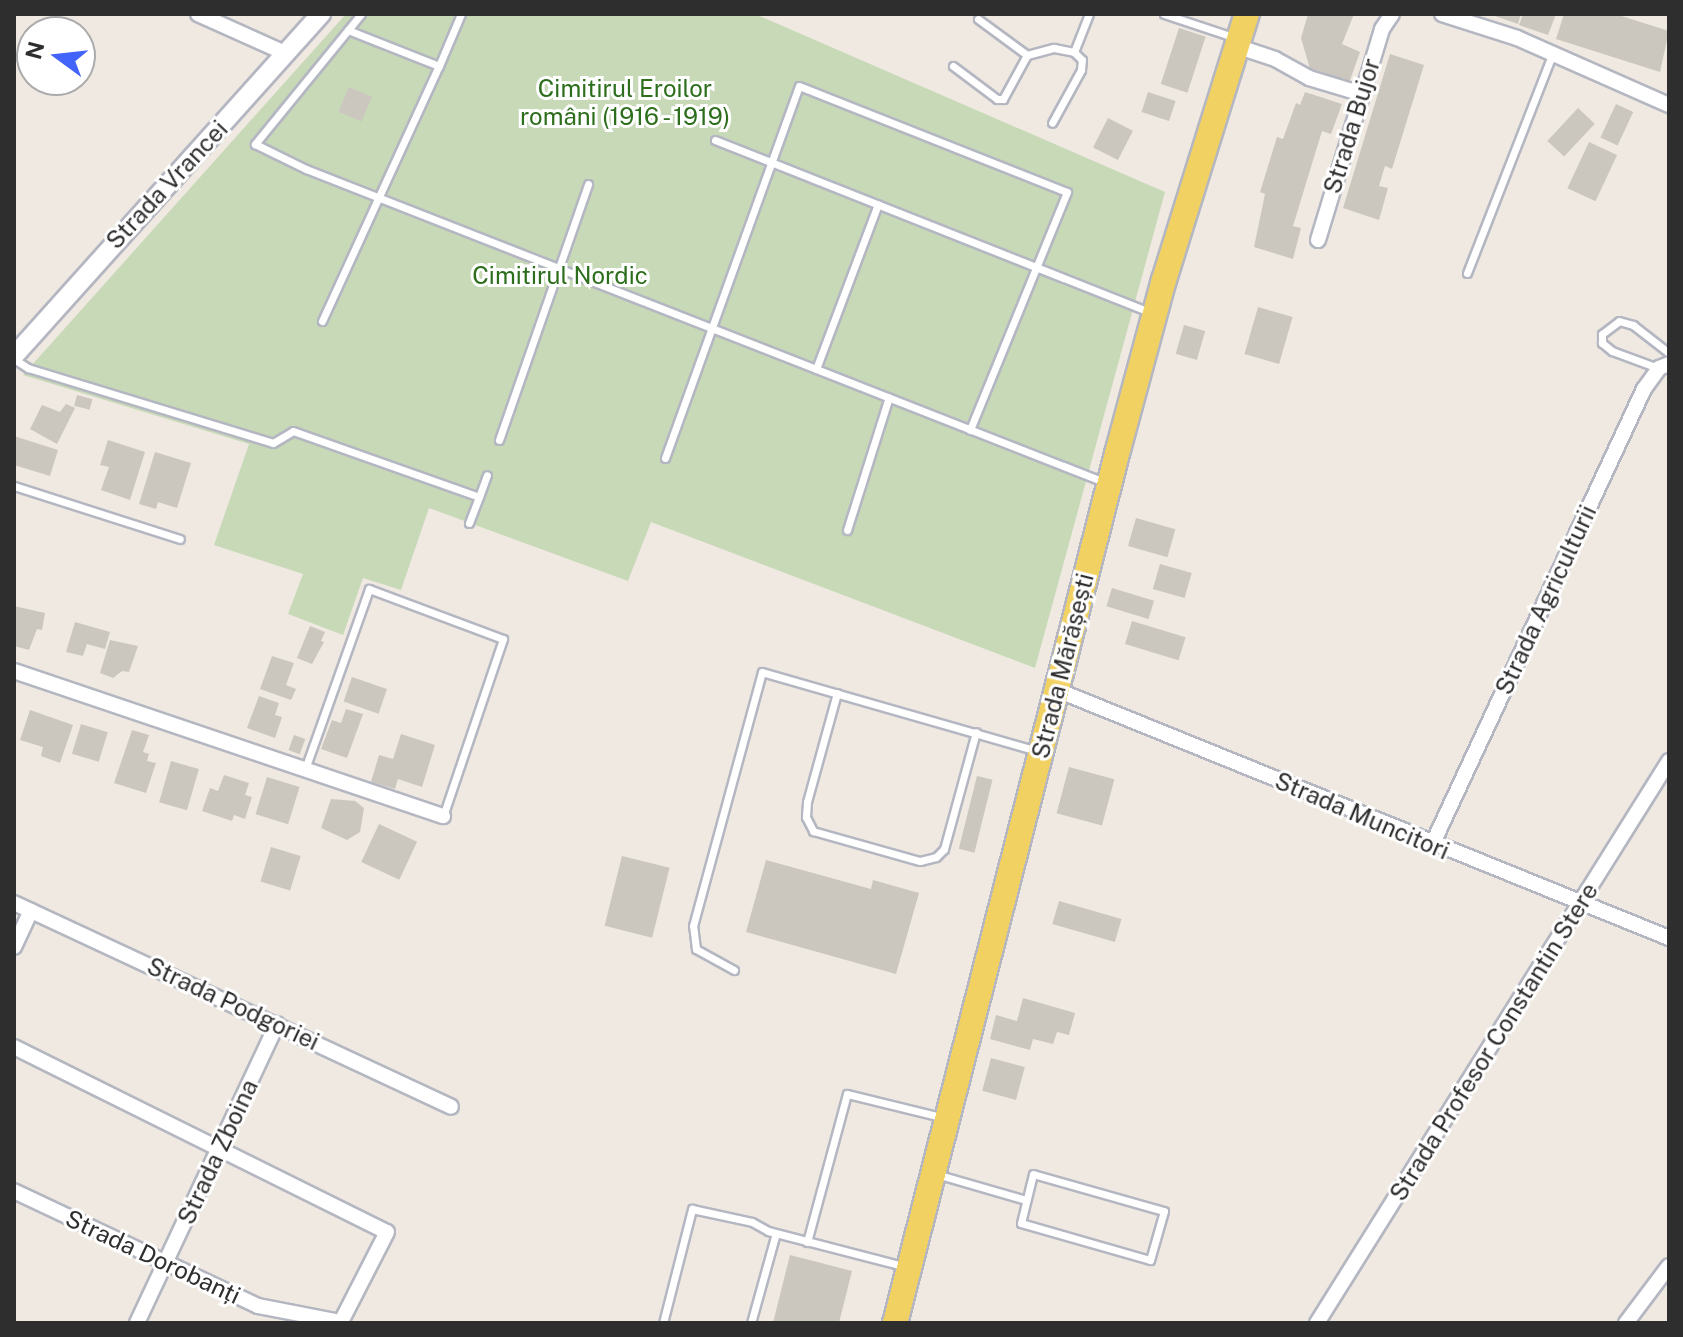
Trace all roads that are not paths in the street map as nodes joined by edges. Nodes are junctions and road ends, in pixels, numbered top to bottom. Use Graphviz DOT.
graph roads {
  1 [pos="198,14"];
  2 [pos="321,14"];
  3 [pos="361,14"];
  4 [pos="461,14"];
  5 [pos="1089,14"];
  6 [pos="1164,14"];
  7 [pos="1247,14"];
  8 [pos="1392,14"];
  9 [pos="1442,14"];
  10 [pos="978,19"];
  11 [pos="348,30"];
  12 [pos="1237,42"];
  13 [pos="1074,52"];
  14 [pos="1553,53"];
  15 [pos="287,54"];
  16 [pos="1027,55"];
  17 [pos="439,66"];
  18 [pos="953,66"];
  19 [pos="1362,94"];
  20 [pos="1669,105"];
  21 [pos="1052,123"];
  22 [pos="715,140"];
  23 [pos="772,161"];
  24 [pos="588,184"];
  25 [pos="379,197"];
  26 [pos="878,204"];
  27 [pos="1318,240"];
  28 [pos="1036,267"];
  29 [pos="558,268"];
  30 [pos="1467,273"];
  31 [pos="1155,314"];
  32 [pos="322,321"];
  33 [pos="713,329"];
  34 [pos="1669,353"];
  35 [pos="14,357"];
  36 [pos="1664,366"];
  37 [pos="816,369"];
  38 [pos="889,397"];
  39 [pos="970,430"];
  40 [pos="499,440"];
  41 [pos="665,458"];
  42 [pos="487,475"];
  43 [pos="1109,484"];
  44 [pos="14,486"];
  45 [pos="479,497"];
  46 [pos="469,523"];
  47 [pos="847,530"];
  48 [pos="180,539"];
  49 [pos="14,671"];
  50 [pos="1057,690"];
  51 [pos="837,693"];
  52 [pos="976,732"];
  53 [pos="1042,751"];
  54 [pos="1669,761"];
  55 [pos="305,769"];
  56 [pos="443,816"];
  57 [pos="1432,845"];
  58 [pos="14,903"];
  59 [pos="1580,905"];
  60 [pos="31,911"];
  61 [pos="1669,938"];
  62 [pos="14,947"];
  63 [pos="734,970"];
  64 [pos="277,1024"];
  65 [pos="14,1047"];
  66 [pos="451,1107"];
  67 [pos="948,1119"];
  68 [pos="219,1148"];
  69 [pos="934,1173"];
  70 [pos="14,1191"];
  71 [pos="1026,1200"];
  72 [pos="776,1233"];
  73 [pos="807,1242"];
  74 [pos="166,1264"];
  75 [pos="1669,1266"];
  76 [pos="909,1267"];
  77 [pos="341,1322"];
  78 [pos="137,1323"];
  79 [pos="663,1323"];
  80 [pos="751,1323"];
  81 [pos="895,1323"];
  82 [pos="1317,1323"];
  83 [pos="1626,1323"];
  1 -- 15 [label="street"];
  2 -- 15 [label="street, Strada Vrancei"];
  3 -- 11 [label="lane"];
  4 -- 17 [label="lane"];
  5 -- 13 [label="lane"];
  6 -- 12 [label="lane"];
  7 -- 12 [label="main road, Strada Mărășești"];
  8 -- 19 [label="street, Strada Bujor"];
  9 -- 14 [label="street"];
  10 -- 16 [label="lane"];
  11 -- 17 [label="lane"];
  11 -- 25 [label="lane"];
  12 -- 19 [label="street"];
  12 -- 31 [label="main road, Strada Mărășești"];
  13 -- 16 [label="lane"];
  13 -- 21 [label="lane"];
  14 -- 20 [label="street"];
  14 -- 30 [label="lane"];
  15 -- 35 [label="street, Strada Vrancei"];
  16 -- 18 [label="lane"];
  17 -- 25 [label="lane"];
  19 -- 27 [label="street, Strada Bujor"];
  22 -- 23 [label="lane"];
  23 -- 26 [label="lane"];
  23 -- 28 [label="lane"];
  23 -- 33 [label="lane"];
  24 -- 29 [label="lane"];
  25 -- 29 [label="lane"];
  25 -- 32 [label="lane"];
  26 -- 28 [label="lane"];
  26 -- 37 [label="lane"];
  28 -- 31 [label="lane"];
  28 -- 39 [label="lane"];
  29 -- 33 [label="lane"];
  29 -- 40 [label="lane"];
  31 -- 43 [label="main road, Strada Mărășești"];
  33 -- 37 [label="lane"];
  33 -- 41 [label="lane"];
  34 -- 36 [label="lane"];
  35 -- 45 [label="lane"];
  36 -- 57 [label="street, Strada Agriculturii"];
  37 -- 38 [label="lane"];
  38 -- 39 [label="lane"];
  38 -- 47 [label="lane"];
  39 -- 43 [label="lane"];
  42 -- 45 [label="lane"];
  43 -- 50 [label="main road, Strada Mărășești"];
  44 -- 48 [label="lane"];
  45 -- 46 [label="lane"];
  49 -- 55 [label="street"];
  50 -- 53 [label="main road, Strada Mărășești"];
  50 -- 57 [label="street, Strada Muncitori"];
  51 -- 52 [label="lane"];
  51 -- 52 [label="lane"];
  51 -- 63 [label="lane"];
  52 -- 53 [label="lane"];
  53 -- 67 [label="main road, Strada Mărășești"];
  54 -- 59 [label="street, Strada Profesor Constantin Stere"];
  55 -- 56 [label="street"];
  55 -- 56 [label="lane"];
  57 -- 59 [label="street, Strada Muncitori"];
  58 -- 60 [label="street, Strada Podgoriei"];
  59 -- 61 [label="street, Strada Muncitori"];
  59 -- 82 [label="street, Strada Profesor Constantin Stere"];
  60 -- 62 [label="street"];
  60 -- 64 [label="street, Strada Podgoriei"];
  64 -- 66 [label="street, Strada Podgoriei"];
  64 -- 68 [label="street, Strada Zboina"];
  65 -- 68 [label="street"];
  67 -- 69 [label="main road, Strada Mărășești"];
  67 -- 73 [label="lane"];
  68 -- 74 [label="street, Strada Zboina"];
  68 -- 77 [label="street"];
  69 -- 71 [label="lane"];
  69 -- 76 [label="main road, Strada Mărășești"];
  70 -- 74 [label="street, Strada Dorobanți"];
  71 -- 71 [label="lane"];
  72 -- 73 [label="lane"];
  72 -- 79 [label="lane"];
  72 -- 80 [label="lane"];
  73 -- 76 [label="lane"];
  74 -- 77 [label="street, Strada Dorobanți"];
  74 -- 78 [label="street, Strada Zboina"];
  75 -- 83 [label="street"];
  76 -- 81 [label="main road, Strada Mărășești"];
}
